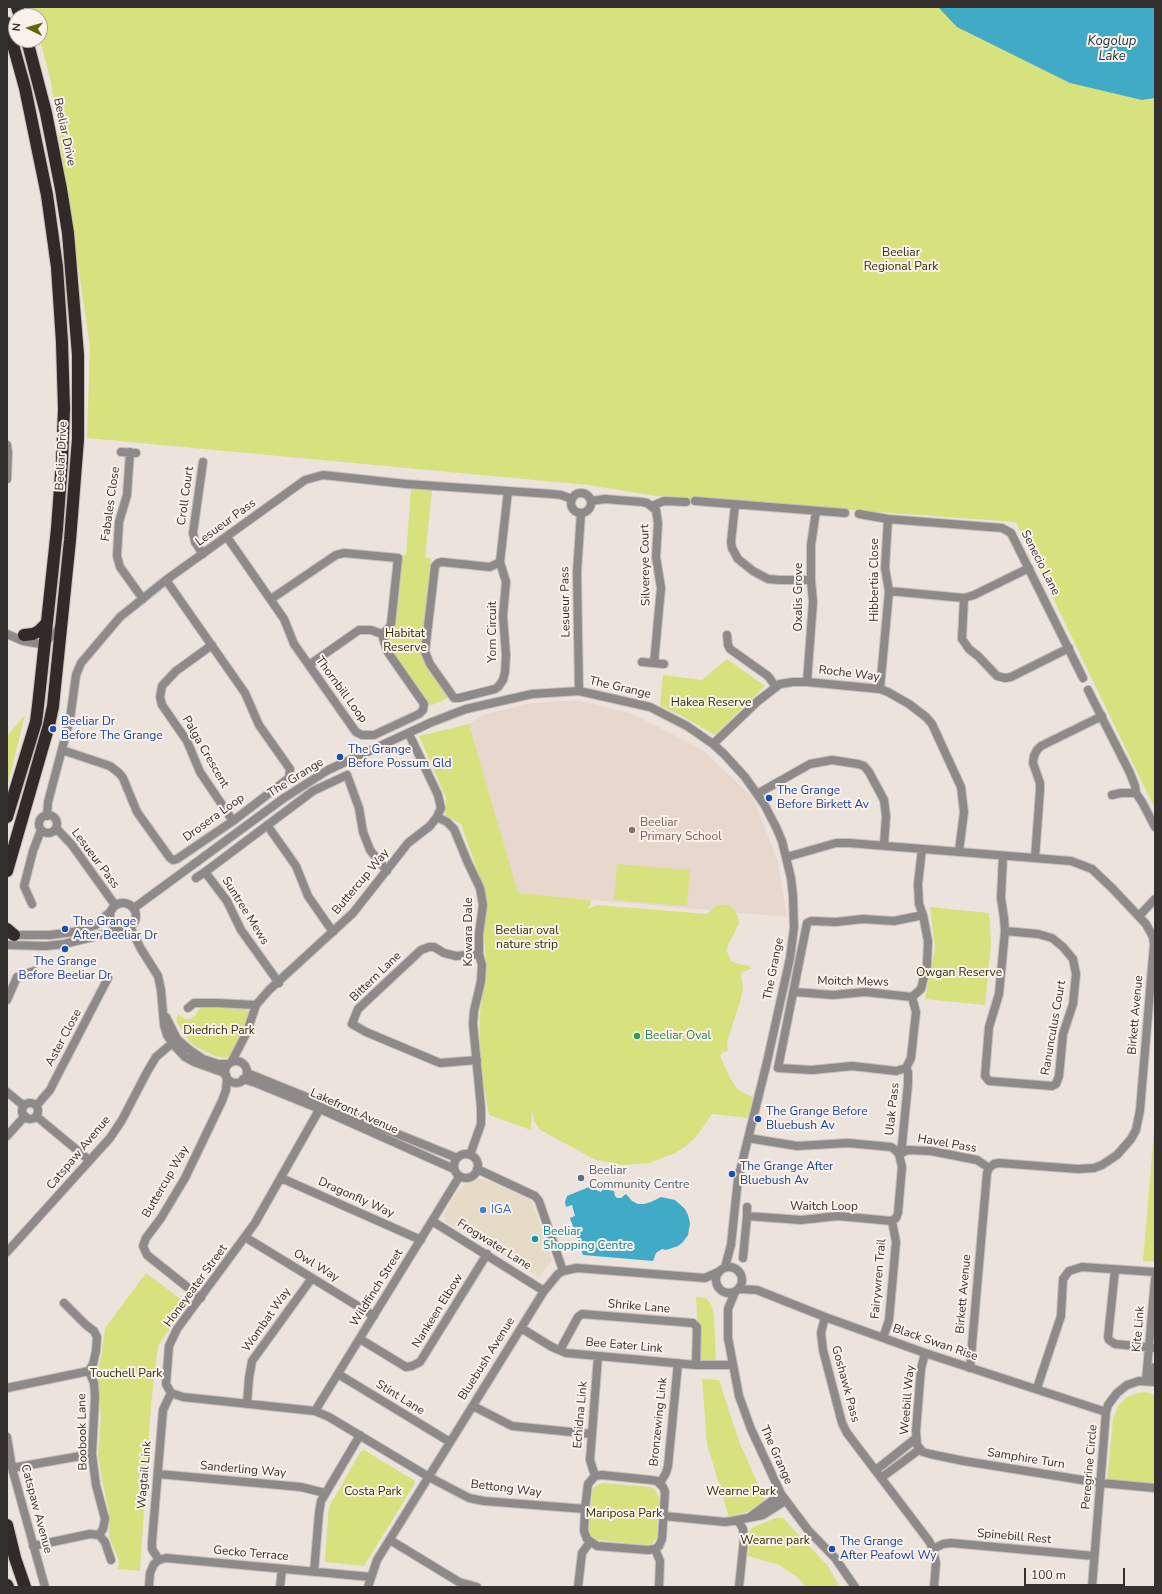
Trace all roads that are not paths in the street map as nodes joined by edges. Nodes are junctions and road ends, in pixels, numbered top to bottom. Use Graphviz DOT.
graph roads {
  1 [pos="7,23"];
  2 [pos="29,48"];
  3 [pos="7,445"];
  4 [pos="121,452"];
  5 [pos="203,462"];
  6 [pos="7,478"];
  7 [pos="508,491"];
  8 [pos="572,499"];
  9 [pos="591,501"];
  10 [pos="694,501"];
  11 [pos="686,502"];
  12 [pos="735,505"];
  13 [pos="652,506"];
  14 [pos="816,511"];
  15 [pos="581,513"];
  16 [pos="845,513"];
  17 [pos="859,514"];
  18 [pos="888,519"];
  19 [pos="227,537"];
  20 [pos="203,554"];
  21 [pos="500,562"];
  22 [pos="1029,568"];
  23 [pos="166,580"];
  24 [pos="811,580"];
  25 [pos="889,591"];
  26 [pos="964,598"];
  27 [pos="143,599"];
  28 [pos="271,600"];
  29 [pos="63,618"];
  30 [pos="47,622"];
  31 [pos="7,634"];
  32 [pos="382,634"];
  33 [pos="24,635"];
  34 [pos="727,635"];
  35 [pos="45,641"];
  36 [pos="212,646"];
  37 [pos="1069,648"];
  38 [pos="642,662"];
  39 [pos="654,663"];
  40 [pos="664,664"];
  41 [pos="309,665"];
  42 [pos="58,668"];
  43 [pos="1084,678"];
  44 [pos="807,682"];
  45 [pos="776,687"];
  46 [pos="880,689"];
  47 [pos="1088,690"];
  48 [pos="579,691"];
  49 [pos="1102,716"];
  50 [pos="408,734"];
  51 [pos="713,744"];
  52 [pos="62,750"];
  53 [pos="1136,793"];
  54 [pos="757,794"];
  55 [pos="1112,795"];
  56 [pos="47,816"];
  57 [pos="7,817"];
  58 [pos="437,817"];
  59 [pos="233,821"];
  60 [pos="267,825"];
  61 [pos="1155,827"];
  62 [pos="56,828"];
  63 [pos="41,830"];
  64 [pos="884,845"];
  65 [pos="922,848"];
  66 [pos="959,851"];
  67 [pos="1003,856"];
  68 [pos="786,857"];
  69 [pos="1035,858"];
  70 [pos="7,871"];
  71 [pos="387,871"];
  72 [pos="205,872"];
  73 [pos="196,878"];
  74 [pos="1155,899"];
  75 [pos="32,904"];
  76 [pos="115,905"];
  77 [pos="134,908"];
  78 [pos="110,913"];
  79 [pos="923,915"];
  80 [pos="1138,916"];
  81 [pos="130,927"];
  82 [pos="120,929"];
  83 [pos="1005,931"];
  84 [pos="333,932"];
  85 [pos="9,936"];
  86 [pos="480,954"];
  87 [pos="34,971"];
  88 [pos="108,978"];
  89 [pos="279,983"];
  90 [pos="795,992"];
  91 [pos="912,997"];
  92 [pos="7,1000"];
  93 [pos="256,1005"];
  94 [pos="188,1008"];
  95 [pos="247,1032"];
  96 [pos="175,1041"];
  97 [pos="477,1060"];
  98 [pos="230,1063"];
  99 [pos="242,1063"];
  100 [pos="906,1068"];
  101 [pos="226,1077"];
  102 [pos="243,1078"];
  103 [pos="7,1092"];
  104 [pos="222,1101"];
  105 [pos="37,1105"];
  106 [pos="24,1106"];
  107 [pos="322,1106"];
  108 [pos="25,1116"];
  109 [pos="36,1116"];
  110 [pos="7,1136"];
  111 [pos="748,1138"];
  112 [pos="899,1154"];
  113 [pos="470,1155"];
  114 [pos="457,1158"];
  115 [pos="89,1160"];
  116 [pos="990,1168"];
  117 [pos="454,1169"];
  118 [pos="477,1169"];
  119 [pos="460,1177"];
  120 [pos="281,1178"];
  121 [pos="747,1207"];
  122 [pos="747,1216"];
  123 [pos="432,1221"];
  124 [pos="892,1221"];
  125 [pos="245,1237"];
  126 [pos="421,1240"];
  127 [pos="731,1245"];
  128 [pos="7,1252"];
  129 [pos="487,1254"];
  130 [pos="743,1258"];
  131 [pos="722,1269"];
  132 [pos="737,1269"];
  133 [pos="1115,1270"];
  134 [pos="563,1271"];
  135 [pos="1155,1272"];
  136 [pos="312,1278"];
  137 [pos="705,1278"];
  138 [pos="742,1278"];
  139 [pos="1155,1279"];
  140 [pos="716,1284"];
  141 [pos="737,1290"];
  142 [pos="758,1290"];
  143 [pos="544,1291"];
  144 [pos="722,1292"];
  145 [pos="201,1298"];
  146 [pos="64,1303"];
  147 [pos="728,1309"];
  148 [pos="374,1316"];
  149 [pos="825,1317"];
  150 [pos="520,1328"];
  151 [pos="883,1338"];
  152 [pos="360,1339"];
  153 [pos="1152,1347"];
  154 [pos="560,1350"];
  155 [pos="925,1353"];
  156 [pos="598,1356"];
  157 [pos="678,1362"];
  158 [pos="696,1365"];
  159 [pos="732,1365"];
  160 [pos="1155,1367"];
  161 [pos="970,1368"];
  162 [pos="89,1371"];
  163 [pos="338,1374"];
  164 [pos="1152,1382"];
  165 [pos="7,1388"];
  166 [pos="1036,1388"];
  167 [pos="170,1393"];
  168 [pos="247,1404"];
  169 [pos="472,1406"];
  170 [pos="315,1410"];
  171 [pos="1106,1412"];
  172 [pos="591,1434"];
  173 [pos="360,1435"];
  174 [pos="7,1437"];
  175 [pos="916,1439"];
  176 [pos="450,1442"];
  177 [pos="920,1449"];
  178 [pos="92,1454"];
  179 [pos="12,1468"];
  180 [pos="876,1470"];
  181 [pos="158,1474"];
  182 [pos="595,1476"];
  183 [pos="429,1477"];
  184 [pos="881,1478"];
  185 [pos="660,1483"];
  186 [pos="1101,1483"];
  187 [pos="1155,1488"];
  188 [pos="325,1493"];
  189 [pos="783,1497"];
  190 [pos="585,1509"];
  191 [pos="664,1516"];
  192 [pos="738,1520"];
  193 [pos="7,1525"];
  194 [pos="99,1535"];
  195 [pos="390,1540"];
  196 [pos="590,1542"];
  197 [pos="33,1546"];
  198 [pos="655,1549"];
  199 [pos="933,1549"];
  200 [pos="1094,1556"];
  201 [pos="111,1560"];
  202 [pos="159,1560"];
  203 [pos="282,1568"];
  204 [pos="314,1572"];
  205 [pos="371,1577"];
  206 [pos="458,1584"];
  207 [pos="25,1587"];
  208 [pos="45,1587"];
  209 [pos="149,1587"];
  210 [pos="280,1587"];
  211 [pos="368,1587"];
  212 [pos="477,1587"];
  213 [pos="578,1587"];
  214 [pos="659,1587"];
  215 [pos="739,1587"];
  216 [pos="855,1587"];
  217 [pos="934,1587"];
  218 [pos="1092,1587"];
  1 -- 30 [label="highway, Beeliar Drive"];
  2 -- 29 [label="highway, Beeliar Drive"];
  3 -- 6 [label="street"];
  4 -- 27 [label="street, Fabales Close"];
  5 -- 20 [label="street, Croll Court"];
  7 -- 8 [label="street, Lesueur Pass"];
  7 -- 19 [label="street, Lesueur Pass"];
  7 -- 21 [label="street, Yorn Circuit"];
  8 -- 9 [label="street, Lesueur Pass"];
  8 -- 15 [label="street"];
  9 -- 13 [label="street, Silvereye Court"];
  9 -- 15 [label="street"];
  10 -- 12 [label="street"];
  11 -- 13 [label="street"];
  12 -- 14 [label="street"];
  12 -- 24 [label="street"];
  13 -- 39 [label="street, Silvereye Court"];
  14 -- 16 [label="street"];
  14 -- 24 [label="street, Oxalis Grove"];
  15 -- 48 [label="street, Lesueur Pass"];
  17 -- 18 [label="street, Senecio Lane"];
  18 -- 22 [label="street, Senecio Lane"];
  18 -- 25 [label="street, Hibbertia Close"];
  19 -- 20 [label="street, Lesueur Pass"];
  19 -- 28 [label="street, Thornbill Loop"];
  20 -- 23 [label="street, Lesueur Pass"];
  21 -- 21 [label="street, Yorn Circuit"];
  22 -- 26 [label="street"];
  22 -- 37 [label="street, Senecio Lane"];
  23 -- 27 [label="street, Lesueur Pass"];
  23 -- 36 [label="street, Drosera Loop"];
  24 -- 44 [label="street, Oxalis Grove"];
  25 -- 26 [label="street"];
  25 -- 46 [label="street, Hibbertia Close"];
  26 -- 37 [label="street"];
  27 -- 52 [label="street, Lesueur Pass"];
  28 -- 32 [label="street"];
  28 -- 41 [label="street, Thornbill Loop"];
  29 -- 35 [label="street"];
  29 -- 42 [label="highway, Beeliar Drive"];
  30 -- 33 [label="highway"];
  30 -- 35 [label="highway, Beeliar Drive"];
  31 -- 33 [label="street"];
  31 -- 35 [label="street"];
  32 -- 41 [label="street"];
  32 -- 41 [label="street, Thornbill Loop"];
  33 -- 35 [label="street"];
  34 -- 45 [label="street"];
  35 -- 42 [label="street"];
  35 -- 57 [label="highway, Beeliar Drive"];
  36 -- 59 [label="street, Palga Crescent"];
  36 -- 59 [label="street, Drosera Loop"];
  37 -- 43 [label="street, Senecio Lane"];
  38 -- 39 [label="street"];
  39 -- 40 [label="street"];
  42 -- 70 [label="highway, Beeliar Drive"];
  44 -- 45 [label="street, Roche Way"];
  44 -- 46 [label="street, Roche Way"];
  45 -- 51 [label="street, Roche Way"];
  46 -- 66 [label="street, Roche Way"];
  47 -- 49 [label="street"];
  48 -- 50 [label="street, The Grange"];
  48 -- 51 [label="street, The Grange"];
  49 -- 53 [label="street"];
  49 -- 69 [label="street"];
  50 -- 58 [label="street"];
  50 -- 77 [label="street, The Grange"];
  51 -- 54 [label="street, The Grange"];
  52 -- 56 [label="street, Lesueur Pass"];
  52 -- 59 [label="street, Drosera Loop"];
  53 -- 55 [label="street"];
  53 -- 61 [label="street"];
  54 -- 64 [label="street"];
  54 -- 68 [label="street, The Grange"];
  56 -- 62 [label="street"];
  56 -- 63 [label="street"];
  58 -- 71 [label="street, Buttercup Way"];
  58 -- 86 [label="street, Kowara Dale"];
  60 -- 71 [label="street, Suntree Mews"];
  60 -- 72 [label="street, Suntree Mews"];
  60 -- 84 [label="street"];
  62 -- 63 [label="street"];
  62 -- 76 [label="street, Lesueur Pass"];
  63 -- 75 [label="street"];
  64 -- 65 [label="street, Birkett Avenue"];
  64 -- 68 [label="street, Birkett Avenue"];
  65 -- 66 [label="street, Birkett Avenue"];
  65 -- 79 [label="street"];
  66 -- 67 [label="street, Birkett Avenue"];
  67 -- 69 [label="street, Birkett Avenue"];
  67 -- 83 [label="street"];
  68 -- 111 [label="street, The Grange"];
  69 -- 80 [label="street, Birkett Avenue"];
  71 -- 84 [label="street, Buttercup Way"];
  72 -- 73 [label="street, Suntree Mews"];
  72 -- 89 [label="street, Suntree Mews"];
  74 -- 80 [label="street"];
  76 -- 77 [label="street"];
  76 -- 78 [label="street"];
  77 -- 81 [label="street"];
  78 -- 82 [label="street"];
  78 -- 85 [label="street"];
  79 -- 90 [label="street"];
  79 -- 91 [label="street"];
  80 -- 116 [label="street, Birkett Avenue"];
  81 -- 82 [label="street"];
  81 -- 96 [label="street"];
  82 -- 85 [label="street"];
  83 -- 83 [label="street, Ranunculus Court"];
  84 -- 89 [label="street, Buttercup Way"];
  86 -- 97 [label="street, Kowara Dale"];
  86 -- 97 [label="street, Bittern Lane"];
  87 -- 92 [label="street"];
  88 -- 105 [label="street, Aster Close"];
  89 -- 93 [label="street, Buttercup Way"];
  90 -- 91 [label="street, Moitch Mews"];
  90 -- 100 [label="street"];
  91 -- 100 [label="street"];
  93 -- 94 [label="street"];
  93 -- 95 [label="street, Buttercup Way"];
  95 -- 98 [label="street, Buttercup Way"];
  95 -- 99 [label="street, Buttercup Way"];
  96 -- 98 [label="street"];
  96 -- 101 [label="street"];
  96 -- 115 [label="street, Catspaw Avenue"];
  97 -- 113 [label="street, Kowara Dale"];
  98 -- 99 [label="street"];
  98 -- 101 [label="street"];
  99 -- 102 [label="street"];
  100 -- 112 [label="street, Ulak Pass"];
  101 -- 102 [label="street"];
  101 -- 104 [label="street, Buttercup Way"];
  102 -- 104 [label="street, Buttercup Way"];
  102 -- 107 [label="street, Lakefront Avenue"];
  103 -- 106 [label="street"];
  104 -- 145 [label="street, Buttercup Way"];
  105 -- 106 [label="street"];
  105 -- 109 [label="street"];
  106 -- 108 [label="street"];
  107 -- 114 [label="street, Lakefront Avenue"];
  107 -- 117 [label="street, Lakefront Avenue"];
  107 -- 120 [label="street, Honeyeater Street"];
  108 -- 109 [label="street"];
  108 -- 110 [label="street"];
  109 -- 115 [label="street"];
  111 -- 112 [label="street"];
  111 -- 127 [label="street, The Grange"];
  112 -- 116 [label="street, Havel Pass"];
  112 -- 124 [label="street"];
  113 -- 114 [label="street"];
  113 -- 118 [label="street"];
  114 -- 117 [label="street"];
  115 -- 128 [label="street, Catspaw Avenue"];
  116 -- 161 [label="street, Birkett Avenue"];
  117 -- 119 [label="street"];
  118 -- 119 [label="street"];
  118 -- 134 [label="street"];
  119 -- 123 [label="street, Wildfinch Street"];
  120 -- 125 [label="street, Honeyeater Street"];
  120 -- 126 [label="street, Dragonfly Way"];
  121 -- 122 [label="street"];
  122 -- 124 [label="street, Waitch Loop"];
  122 -- 130 [label="street"];
  123 -- 126 [label="street, Wildfinch Street"];
  123 -- 129 [label="street, Frogwater Lane"];
  124 -- 151 [label="street, Fairywren Trail"];
  125 -- 136 [label="street, Owl Way"];
  125 -- 145 [label="street, Honeyeater Street"];
  126 -- 148 [label="street, Wildfinch Street"];
  127 -- 131 [label="street, The Grange"];
  127 -- 132 [label="street, The Grange"];
  129 -- 143 [label="street, Frogwater Lane"];
  129 -- 152 [label="street, Nankeen Elbow"];
  131 -- 132 [label="street"];
  131 -- 137 [label="street"];
  131 -- 140 [label="street"];
  132 -- 138 [label="street"];
  133 -- 135 [label="street"];
  133 -- 153 [label="street"];
  133 -- 166 [label="street"];
  134 -- 137 [label="street"];
  134 -- 143 [label="street, Bluebush Avenue"];
  136 -- 148 [label="street, Owl Way"];
  136 -- 168 [label="street, Wombat Way"];
  137 -- 140 [label="street"];
  138 -- 141 [label="street"];
  138 -- 142 [label="street, Black Swan Rise"];
  139 -- 153 [label="street, Kite Link"];
  140 -- 144 [label="street"];
  141 -- 142 [label="street, Black Swan Rise"];
  141 -- 144 [label="street"];
  141 -- 147 [label="street, The Grange"];
  142 -- 149 [label="street, Black Swan Rise"];
  143 -- 150 [label="street, Bluebush Avenue"];
  144 -- 147 [label="street, The Grange"];
  145 -- 167 [label="street, Honeyeater Street"];
  146 -- 162 [label="street"];
  147 -- 159 [label="street, The Grange"];
  148 -- 152 [label="street, Wildfinch Street"];
  149 -- 151 [label="street, Black Swan Rise"];
  149 -- 180 [label="street, Goshawk Pass"];
  150 -- 154 [label="street, Bee Eater Link"];
  150 -- 169 [label="street, Bluebush Avenue"];
  151 -- 155 [label="street, Black Swan Rise"];
  152 -- 163 [label="street, Wildfinch Street"];
  153 -- 164 [label="street, Kite Link"];
  154 -- 156 [label="street, Bee Eater Link"];
  154 -- 158 [label="street, Shrike Lane"];
  155 -- 161 [label="street, Black Swan Rise"];
  155 -- 175 [label="street, Weebill Way"];
  156 -- 157 [label="street, Bee Eater Link"];
  156 -- 172 [label="street, Echidna Link"];
  157 -- 158 [label="street, Bee Eater Link"];
  157 -- 185 [label="street, Bronzewing Link"];
  158 -- 159 [label="street, Bee Eater Link"];
  159 -- 189 [label="street, The Grange"];
  160 -- 164 [label="street, Kite Link"];
  161 -- 166 [label="street, Black Swan Rise"];
  162 -- 165 [label="street"];
  162 -- 178 [label="street, Boobook Lane"];
  163 -- 170 [label="street, Wildfinch Street"];
  163 -- 176 [label="street, Stint Lane"];
  164 -- 171 [label="street, Peregrine Circle"];
  166 -- 171 [label="street, Black Swan Rise"];
  167 -- 168 [label="street"];
  167 -- 181 [label="street, Wagtail Link"];
  168 -- 170 [label="street"];
  169 -- 172 [label="street"];
  169 -- 176 [label="street, Bluebush Avenue"];
  170 -- 173 [label="street"];
  171 -- 186 [label="street, Peregrine Circle"];
  172 -- 182 [label="street, Echidna Link"];
  173 -- 183 [label="street"];
  173 -- 188 [label="street"];
  174 -- 179 [label="street, Catspaw Avenue"];
  175 -- 177 [label="street, Weebill Way"];
  175 -- 180 [label="street"];
  176 -- 183 [label="street, Bluebush Avenue"];
  177 -- 184 [label="street"];
  177 -- 186 [label="street, Samphire Turn"];
  178 -- 179 [label="street"];
  178 -- 194 [label="street, Boobook Lane"];
  179 -- 197 [label="street, Catspaw Avenue"];
  180 -- 184 [label="street, Goshawk Pass"];
  181 -- 188 [label="street, Sanderling Way"];
  181 -- 202 [label="street, Wagtail Link"];
  182 -- 185 [label="street"];
  182 -- 190 [label="street"];
  183 -- 190 [label="street, Bettong Way"];
  183 -- 195 [label="street, Bluebush Avenue"];
  184 -- 199 [label="street, Goshawk Pass"];
  185 -- 191 [label="street"];
  186 -- 187 [label="street, Samphire Turn"];
  186 -- 200 [label="street, Peregrine Circle"];
  188 -- 204 [label="street"];
  189 -- 192 [label="street"];
  189 -- 216 [label="street, The Grange"];
  190 -- 196 [label="street"];
  191 -- 192 [label="street"];
  191 -- 198 [label="street"];
  192 -- 215 [label="street"];
  193 -- 207 [label="highway"];
  194 -- 197 [label="street"];
  194 -- 201 [label="street"];
  195 -- 205 [label="street, Bluebush Avenue"];
  195 -- 206 [label="street"];
  196 -- 198 [label="street"];
  196 -- 213 [label="street"];
  197 -- 208 [label="street, Catspaw Avenue"];
  198 -- 214 [label="street"];
  199 -- 200 [label="street, Spinebill Rest"];
  199 -- 217 [label="street, Goshawk Pass"];
  200 -- 218 [label="street, Peregrine Circle"];
  202 -- 203 [label="street, Gecko Terrace"];
  202 -- 209 [label="street"];
  203 -- 204 [label="street, Gecko Terrace"];
  203 -- 210 [label="street"];
  204 -- 205 [label="street, Gecko Terrace"];
  205 -- 211 [label="street, Bluebush Avenue"];
  206 -- 212 [label="street"];
}
